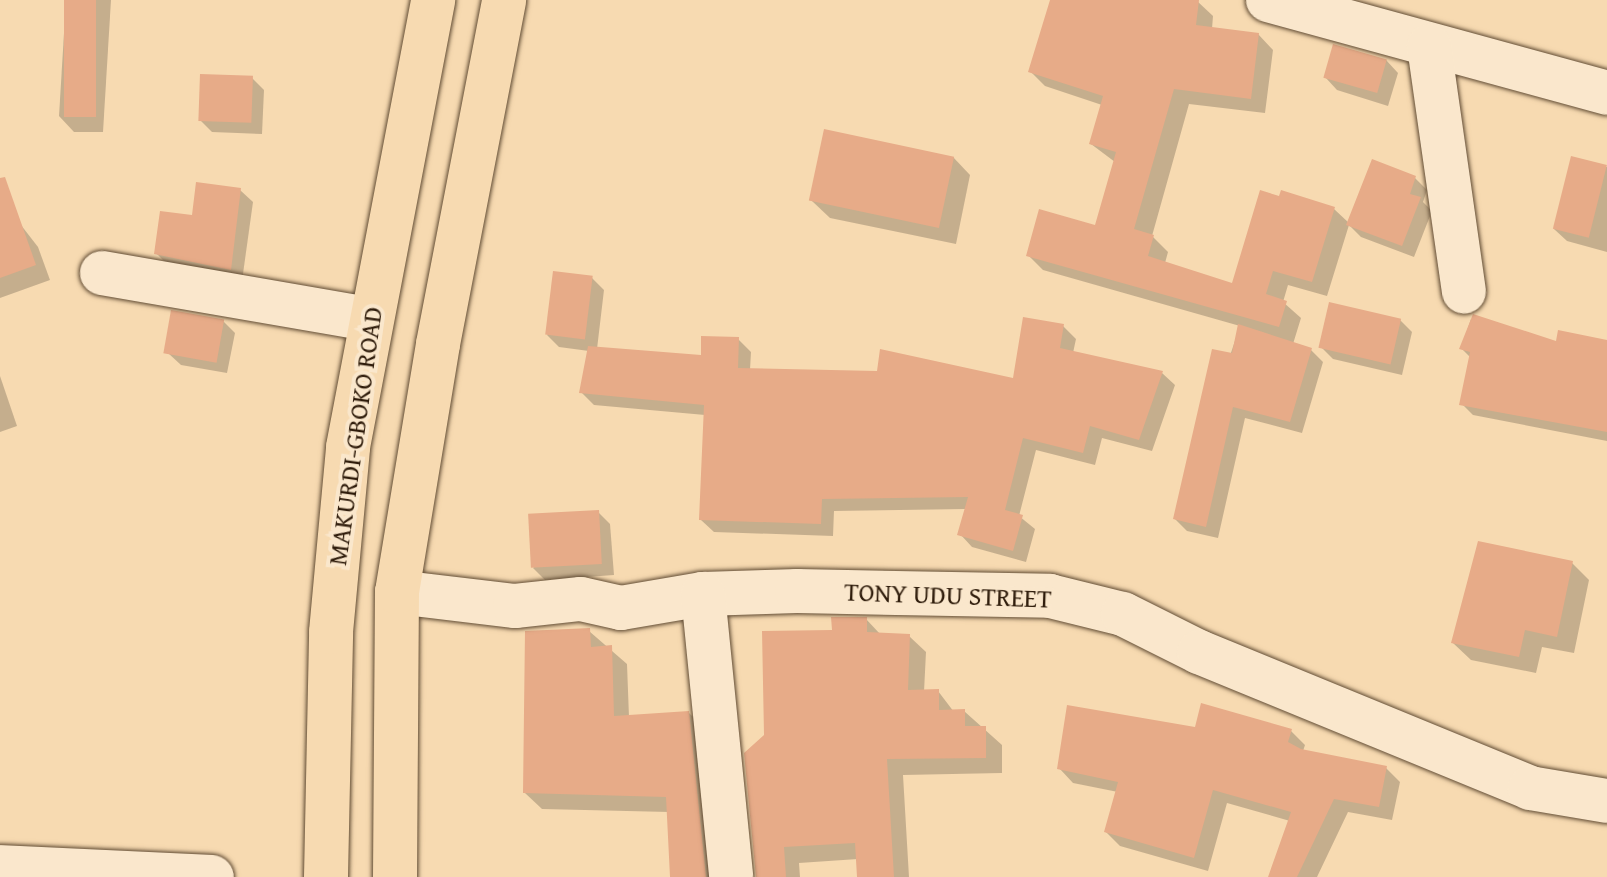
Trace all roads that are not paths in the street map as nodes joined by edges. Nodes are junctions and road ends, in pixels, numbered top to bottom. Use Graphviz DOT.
graph roads {
  1 [pos="433,0"];
  2 [pos="504,0"];
  3 [pos="1268,0"];
  4 [pos="1429,46"];
  5 [pos="1607,93"];
  6 [pos="102,273"];
  7 [pos="1464,292"];
  8 [pos="369,319"];
  9 [pos="397,592"];
  10 [pos="703,594"];
  11 [pos="1607,801"];
  12 [pos="0,867"];
  13 [pos="212,877"];
  14 [pos="326,877"];
  15 [pos="395,877"];
  16 [pos="731,877"];
  1 -- 8 [label="main road, MAKURDI-GBOKO ROAD"];
  2 -- 9 [label="main road"];
  3 -- 4 [label="street"];
  4 -- 5 [label="street"];
  4 -- 7 [label="street"];
  6 -- 8 [label="street"];
  8 -- 14 [label="main road, MAKURDI-GBOKO ROAD"];
  9 -- 10 [label="street, TONY UDU STREET"];
  9 -- 15 [label="main road"];
  10 -- 11 [label="street, TONY UDU STREET"];
  10 -- 16 [label="street"];
  12 -- 13 [label="street"];
}
